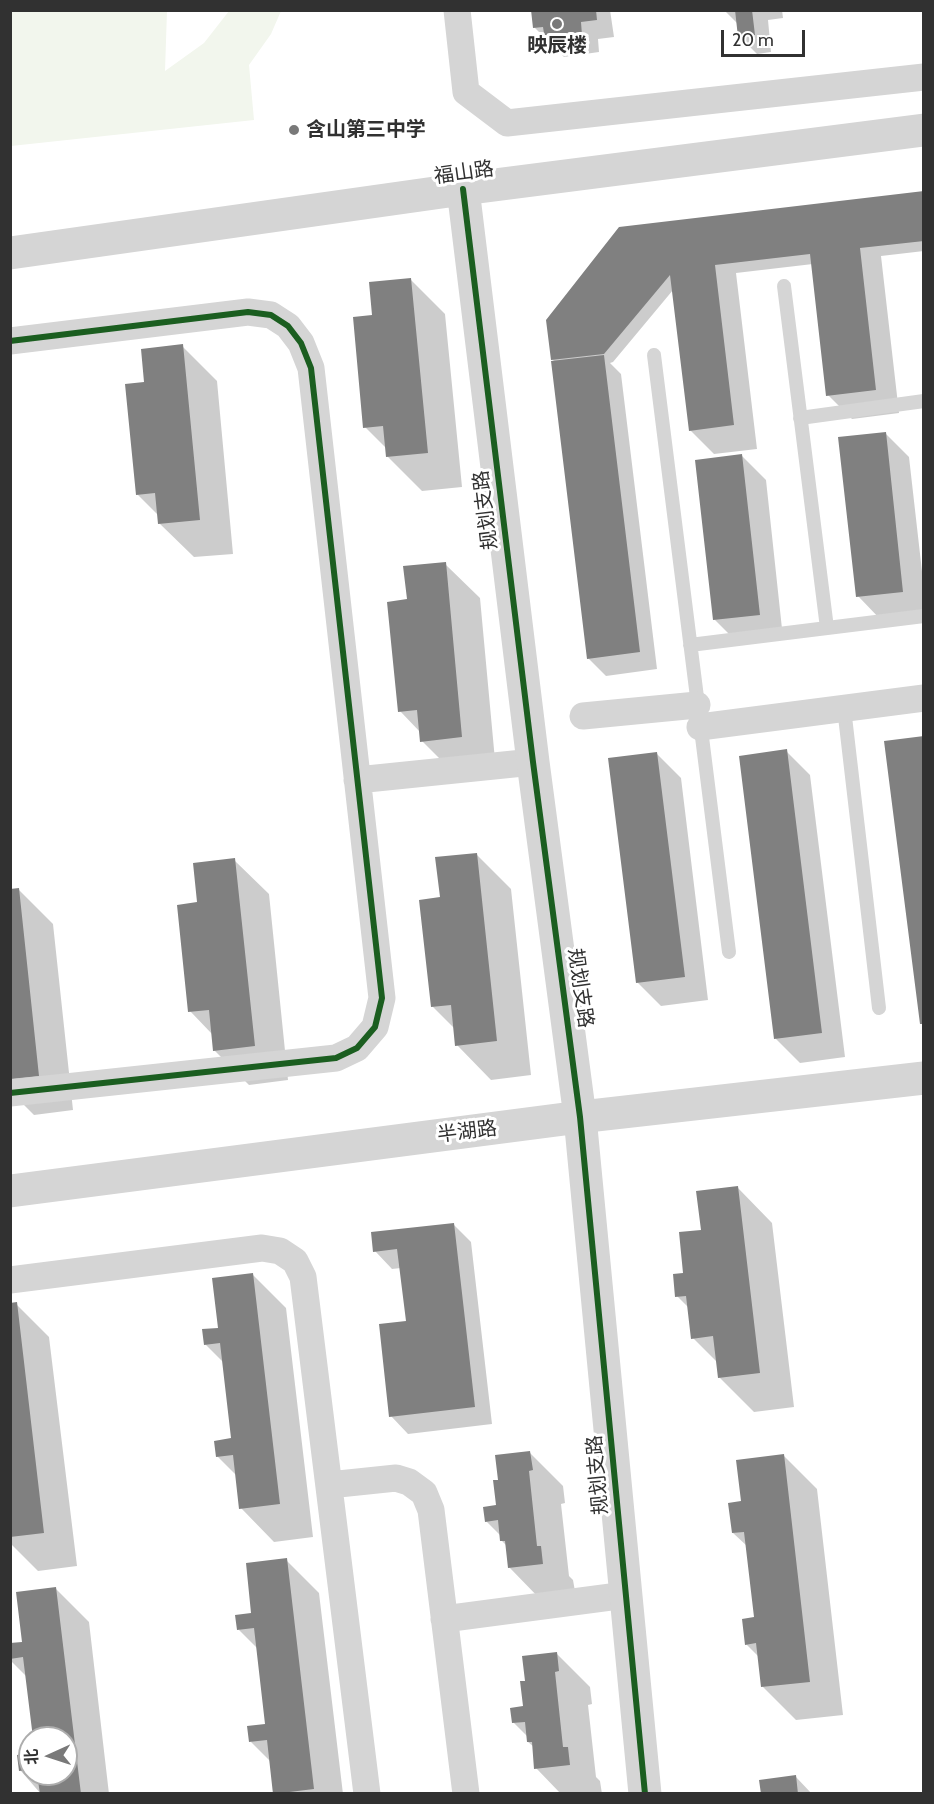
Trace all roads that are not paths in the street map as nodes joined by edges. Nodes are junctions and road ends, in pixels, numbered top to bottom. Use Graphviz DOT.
graph roads {
  1 [pos="457,10"];
  2 [pos="924,77"];
  3 [pos="924,130"];
  4 [pos="463,189"];
  5 [pos="10,253"];
  6 [pos="784,286"];
  7 [pos="10,341"];
  8 [pos="654,356"];
  9 [pos="924,401"];
  10 [pos="800,418"];
  11 [pos="924,616"];
  12 [pos="827,628"];
  13 [pos="690,645"];
  14 [pos="924,698"];
  15 [pos="844,708"];
  16 [pos="583,716"];
  17 [pos="699,716"];
  18 [pos="533,762"];
  19 [pos="357,780"];
  20 [pos="729,952"];
  21 [pos="879,1008"];
  22 [pos="924,1078"];
  23 [pos="10,1093"];
  24 [pos="580,1117"];
  25 [pos="10,1191"];
  26 [pos="10,1280"];
  27 [pos="329,1485"];
  28 [pos="626,1595"];
  29 [pos="444,1619"];
  30 [pos="367,1794"];
  31 [pos="466,1794"];
  32 [pos="645,1794"];
  1 -- 2 [label="street"];
  3 -- 4 [label="street, 福山路"];
  4 -- 5 [label="street, 福山路"];
  4 -- 18 [label="street, 规划支路"];
  6 -- 10 [label="lane"];
  7 -- 19 [label="street"];
  8 -- 13 [label="lane"];
  9 -- 10 [label="lane"];
  10 -- 12 [label="lane"];
  11 -- 12 [label="lane"];
  12 -- 13 [label="lane"];
  13 -- 17 [label="lane"];
  14 -- 15 [label="street"];
  15 -- 17 [label="street"];
  15 -- 21 [label="lane"];
  16 -- 17 [label="street"];
  17 -- 20 [label="lane"];
  18 -- 19 [label="street"];
  18 -- 24 [label="street, 规划支路"];
  19 -- 23 [label="street"];
  22 -- 24 [label="street, 半湖路"];
  24 -- 25 [label="street, 半湖路"];
  24 -- 28 [label="street, 规划支路"];
  26 -- 27 [label="street"];
  27 -- 29 [label="street"];
  27 -- 30 [label="street"];
  28 -- 29 [label="street"];
  28 -- 32 [label="street, 规划支路"];
  29 -- 31 [label="street"];
}
